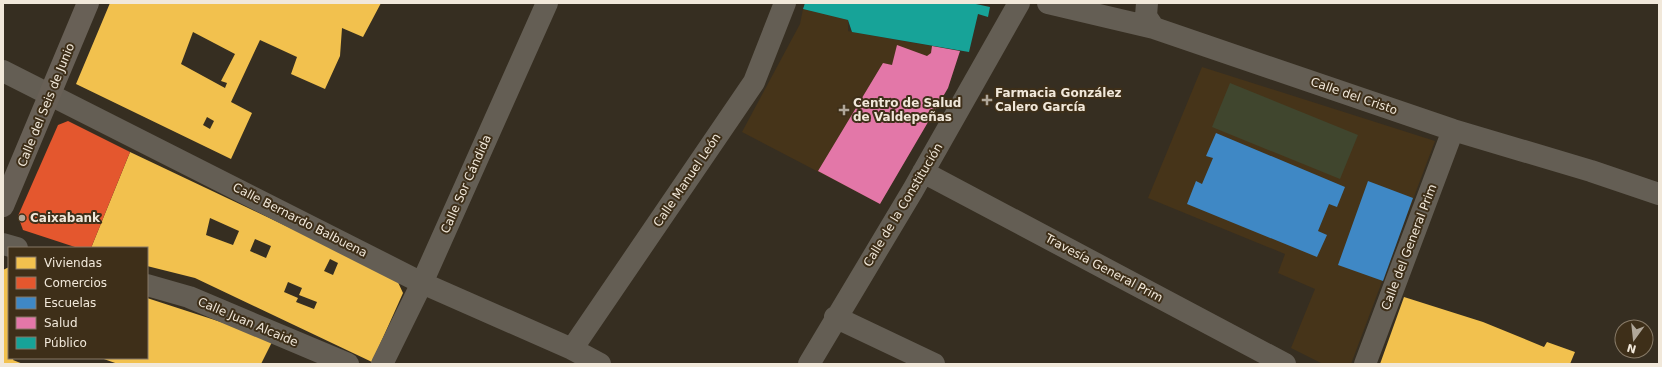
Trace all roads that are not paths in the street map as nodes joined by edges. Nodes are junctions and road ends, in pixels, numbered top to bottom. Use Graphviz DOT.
graph roads {
  1 [pos="88,3"];
  2 [pos="546,3"];
  3 [pos="785,3"];
  4 [pos="1020,3"];
  5 [pos="1048,3"];
  6 [pos="1147,3"];
  7 [pos="1154,28"];
  8 [pos="3,71"];
  9 [pos="51,94"];
  10 [pos="1453,130"];
  11 [pos="923,172"];
  12 [pos="1659,194"];
  13 [pos="3,206"];
  14 [pos="3,244"];
  15 [pos="14,247"];
  16 [pos="422,283"];
  17 [pos="148,285"];
  18 [pos="835,317"];
  19 [pos="572,349"];
  20 [pos="348,364"];
  21 [pos="382,364"];
  22 [pos="600,364"];
  23 [pos="809,364"];
  24 [pos="934,364"];
  25 [pos="1284,364"];
  26 [pos="1365,364"];
  1 -- 9 [label="street, Calle del Seis de Junio"];
  2 -- 16 [label="street, Calle Sor Cándida"];
  3 -- 19 [label="street, Calle Manuel León"];
  4 -- 11 [label="street, Calle de la Constitución"];
  5 -- 7 [label="street, Calle del Cristo"];
  6 -- 7 [label="street"];
  7 -- 10 [label="street, Calle del Cristo"];
  8 -- 9 [label="street, Calle Bernardo Balbuena"];
  9 -- 13 [label="street, Calle del Seis de Junio"];
  9 -- 16 [label="street, Calle Bernardo Balbuena"];
  10 -- 12 [label="street, Calle del Cristo"];
  10 -- 26 [label="street, Calle del General Prim"];
  11 -- 18 [label="street, Calle de la Constitución"];
  11 -- 25 [label="street, Travesía General Prim"];
  14 -- 15 [label="street"];
  16 -- 19 [label="street, Calle Bernardo Balbuena"];
  16 -- 21 [label="street, Calle Sor Cándida"];
  17 -- 20 [label="street, Calle Juan Alcaide"];
  18 -- 23 [label="street, Calle de la Constitución"];
  18 -- 24 [label="street"];
  19 -- 22 [label="street, Calle Bernardo Balbuena"];
}
